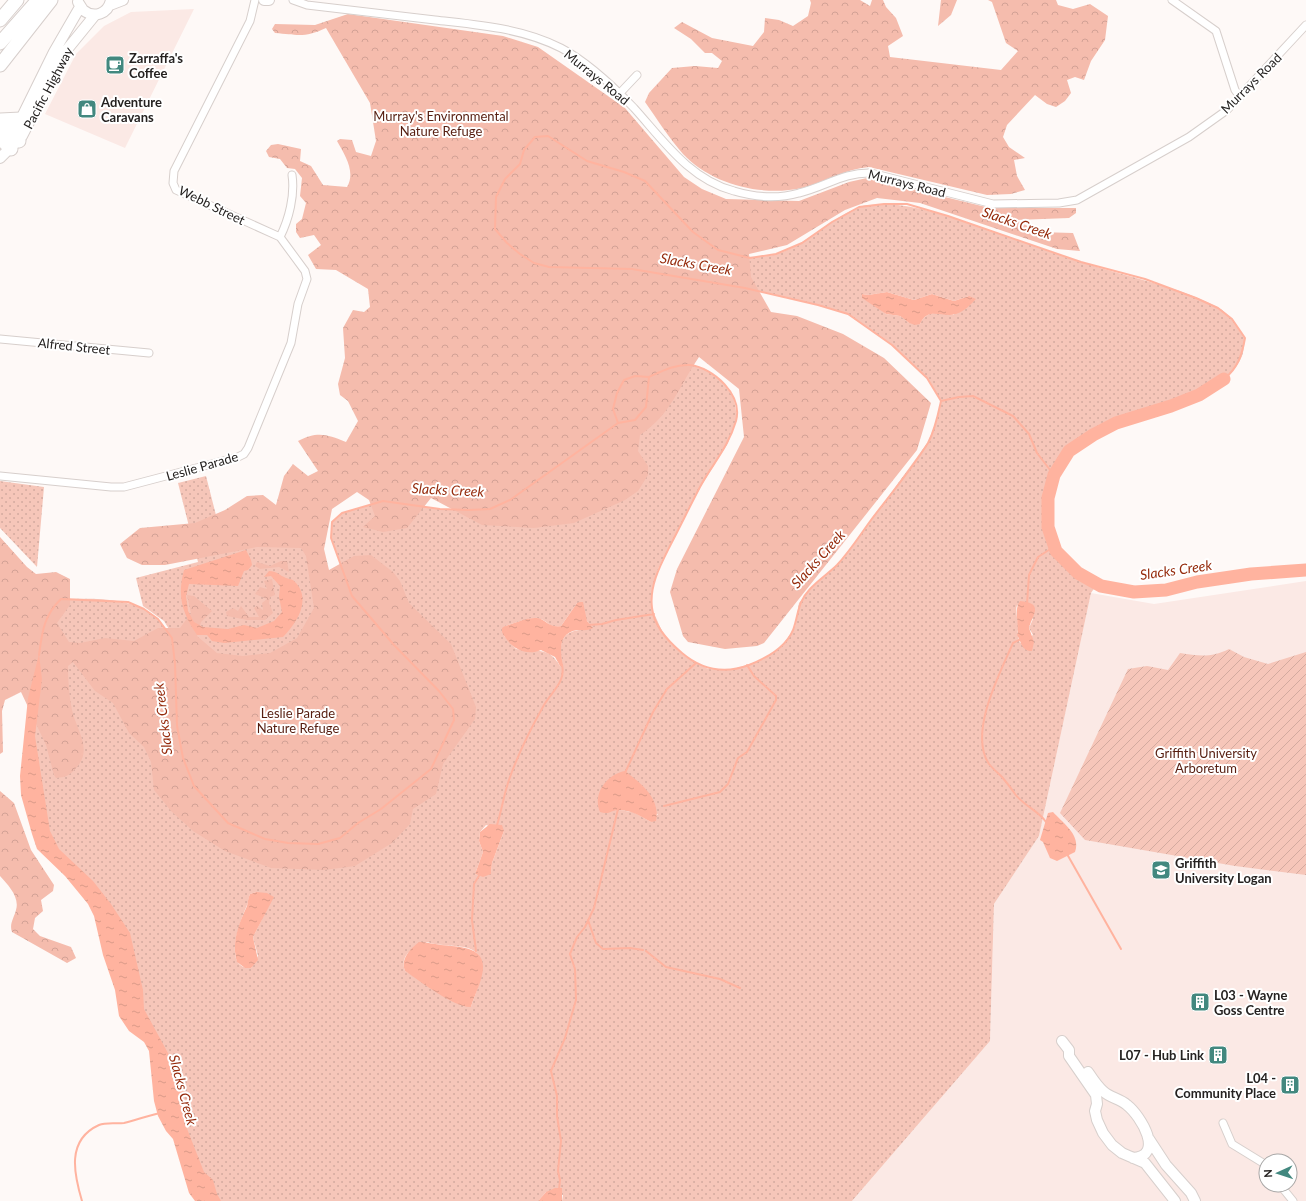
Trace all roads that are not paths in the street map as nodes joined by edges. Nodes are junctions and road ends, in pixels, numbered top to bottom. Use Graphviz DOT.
graph roads {
  1 [pos="17,0"];
  2 [pos="38,0"];
  3 [pos="51,0"];
  4 [pos="123,0"];
  5 [pos="255,0"];
  6 [pos="264,0"];
  7 [pos="269,0"];
  8 [pos="292,0"];
  9 [pos="1172,0"];
  10 [pos="111,2"];
  11 [pos="79,3"];
  12 [pos="95,15"];
  13 [pos="0,20"];
  14 [pos="1306,25"];
  15 [pos="0,43"];
  16 [pos="0,65"];
  17 [pos="637,75"];
  18 [pos="620,93"];
  19 [pos="1240,97"];
  20 [pos="21,119"];
  21 [pos="0,120"];
  22 [pos="0,124"];
  23 [pos="8,142"];
  24 [pos="0,158"];
  25 [pos="292,174"];
  26 [pos="280,237"];
  27 [pos="298,304"];
  28 [pos="0,339"];
  29 [pos="149,353"];
  30 [pos="0,476"];
  31 [pos="1062,1041"];
  32 [pos="1069,1050"];
  33 [pos="1110,1097"];
  34 [pos="1098,1104"];
  35 [pos="1223,1123"];
  36 [pos="1148,1139"];
  37 [pos="1133,1158"];
  38 [pos="1258,1160"];
  39 [pos="1286,1193"];
  40 [pos="1175,1201"];
  41 [pos="1195,1201"];
  42 [pos="1293,1201"];
  1 -- 13 [label="highway"];
  2 -- 15 [label="highway"];
  3 -- 16 [label="highway"];
  4 -- 10 [label="street"];
  5 -- 26 [label="street, Webb Street"];
  6 -- 7 [label="street"];
  8 -- 18 [label="street, Murrays Road"];
  9 -- 19 [label="street"];
  10 -- 12 [label="street, Pacific Highway"];
  11 -- 12 [label="street"];
  11 -- 20 [label="street, Pacific Highway"];
  12 -- 23 [label="street, Pacific Highway"];
  14 -- 19 [label="street, Murrays Road"];
  17 -- 18 [label="street"];
  18 -- 19 [label="street, Murrays Road"];
  20 -- 21 [label="highway"];
  20 -- 23 [label="street, Pacific Highway"];
  22 -- 23 [label="highway"];
  23 -- 24 [label="street, Pacific Highway"];
  25 -- 26 [label="street"];
  26 -- 27 [label="street, Webb Street"];
  27 -- 30 [label="street, Leslie Parade"];
  28 -- 29 [label="street, Alfred Street"];
  31 -- 32 [label="street"];
  32 -- 33 [label="street"];
  32 -- 34 [label="street"];
  33 -- 34 [label="street"];
  33 -- 36 [label="street"];
  34 -- 37 [label="street"];
  35 -- 38 [label="street"];
  36 -- 37 [label="street"];
  36 -- 41 [label="street"];
  37 -- 40 [label="street"];
  39 -- 42 [label="street"];
}
